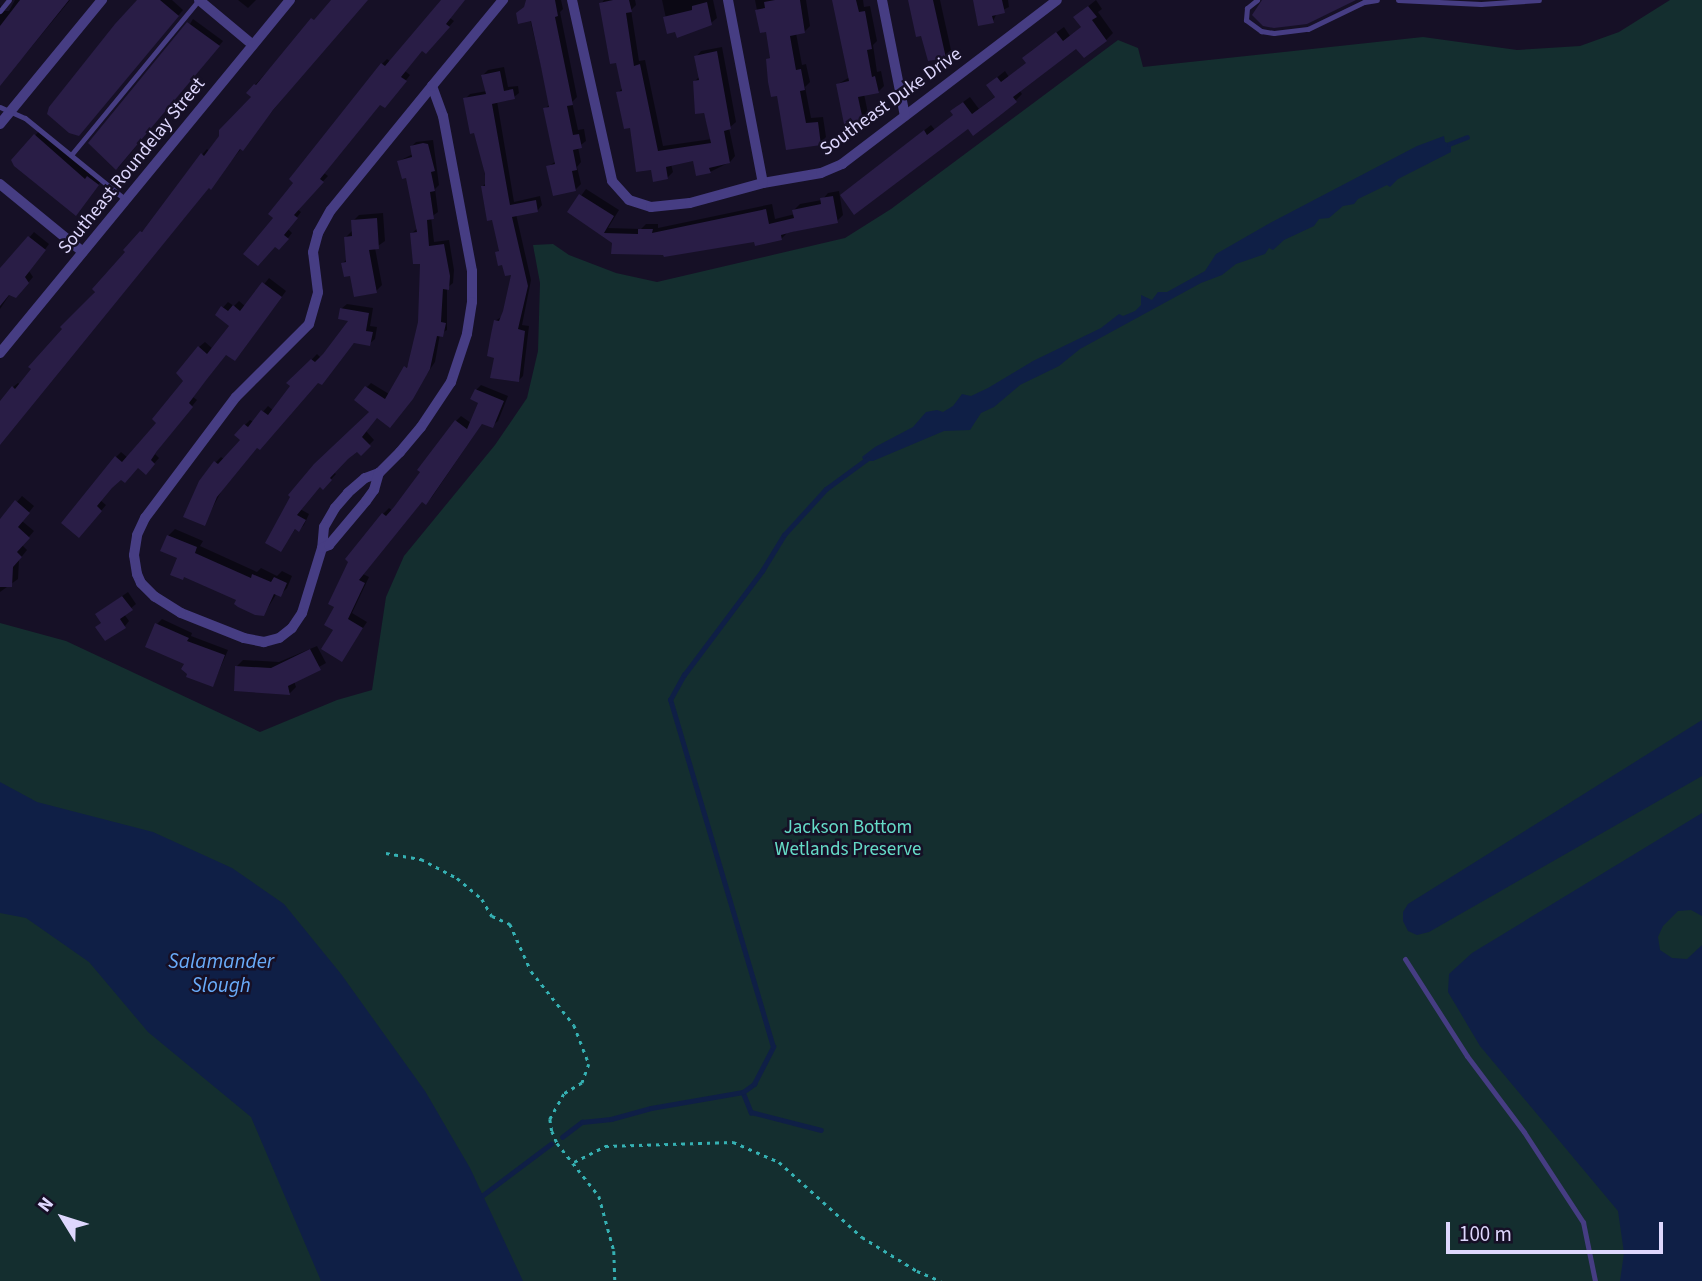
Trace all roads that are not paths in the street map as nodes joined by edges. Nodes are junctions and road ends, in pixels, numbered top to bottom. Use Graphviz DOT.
graph roads {
  1 [pos="9,0"];
  2 [pos="102,0"];
  3 [pos="199,0"];
  4 [pos="290,0"];
  5 [pos="503,0"];
  6 [pos="572,0"];
  7 [pos="728,0"];
  8 [pos="882,0"];
  9 [pos="1036,0"];
  10 [pos="1057,0"];
  11 [pos="1257,0"];
  12 [pos="1377,0"];
  13 [pos="1398,0"];
  14 [pos="1539,0"];
  15 [pos="1520,1"];
  16 [pos="0,11"];
  17 [pos="1038,13"];
  18 [pos="253,45"];
  19 [pos="432,86"];
  20 [pos="5,109"];
  21 [pos="905,116"];
  22 [pos="0,124"];
  23 [pos="71,155"];
  24 [pos="763,183"];
  25 [pos="0,184"];
  26 [pos="126,200"];
  27 [pos="83,252"];
  28 [pos="0,354"];
  29 [pos="379,473"];
  30 [pos="322,548"];
  31 [pos="1405,959"];
  32 [pos="1595,1281"];
  1 -- 16 [label="lane"];
  2 -- 20 [label="street"];
  3 -- 18 [label="street"];
  3 -- 23 [label="lane"];
  4 -- 18 [label="street, Southeast Roundelay Street"];
  5 -- 19 [label="street"];
  6 -- 24 [label="street, Southeast Duke Drive"];
  7 -- 24 [label="street"];
  8 -- 21 [label="street"];
  9 -- 17 [label="street"];
  10 -- 17 [label="street, Southeast Duke Drive"];
  11 -- 12 [label="lane"];
  13 -- 15 [label="lane"];
  14 -- 15 [label="lane"];
  17 -- 21 [label="street, Southeast Duke Drive"];
  18 -- 26 [label="street, Southeast Roundelay Street"];
  19 -- 29 [label="street"];
  19 -- 30 [label="street"];
  20 -- 22 [label="street"];
  20 -- 23 [label="lane"];
  21 -- 24 [label="street, Southeast Duke Drive"];
  23 -- 26 [label="lane"];
  25 -- 27 [label="street"];
  26 -- 27 [label="street, Southeast Roundelay Street"];
  27 -- 28 [label="street, Southeast Roundelay Street"];
  29 -- 30 [label="street"];
  29 -- 30 [label="street"];
  31 -- 32 [label="lane"];
}
